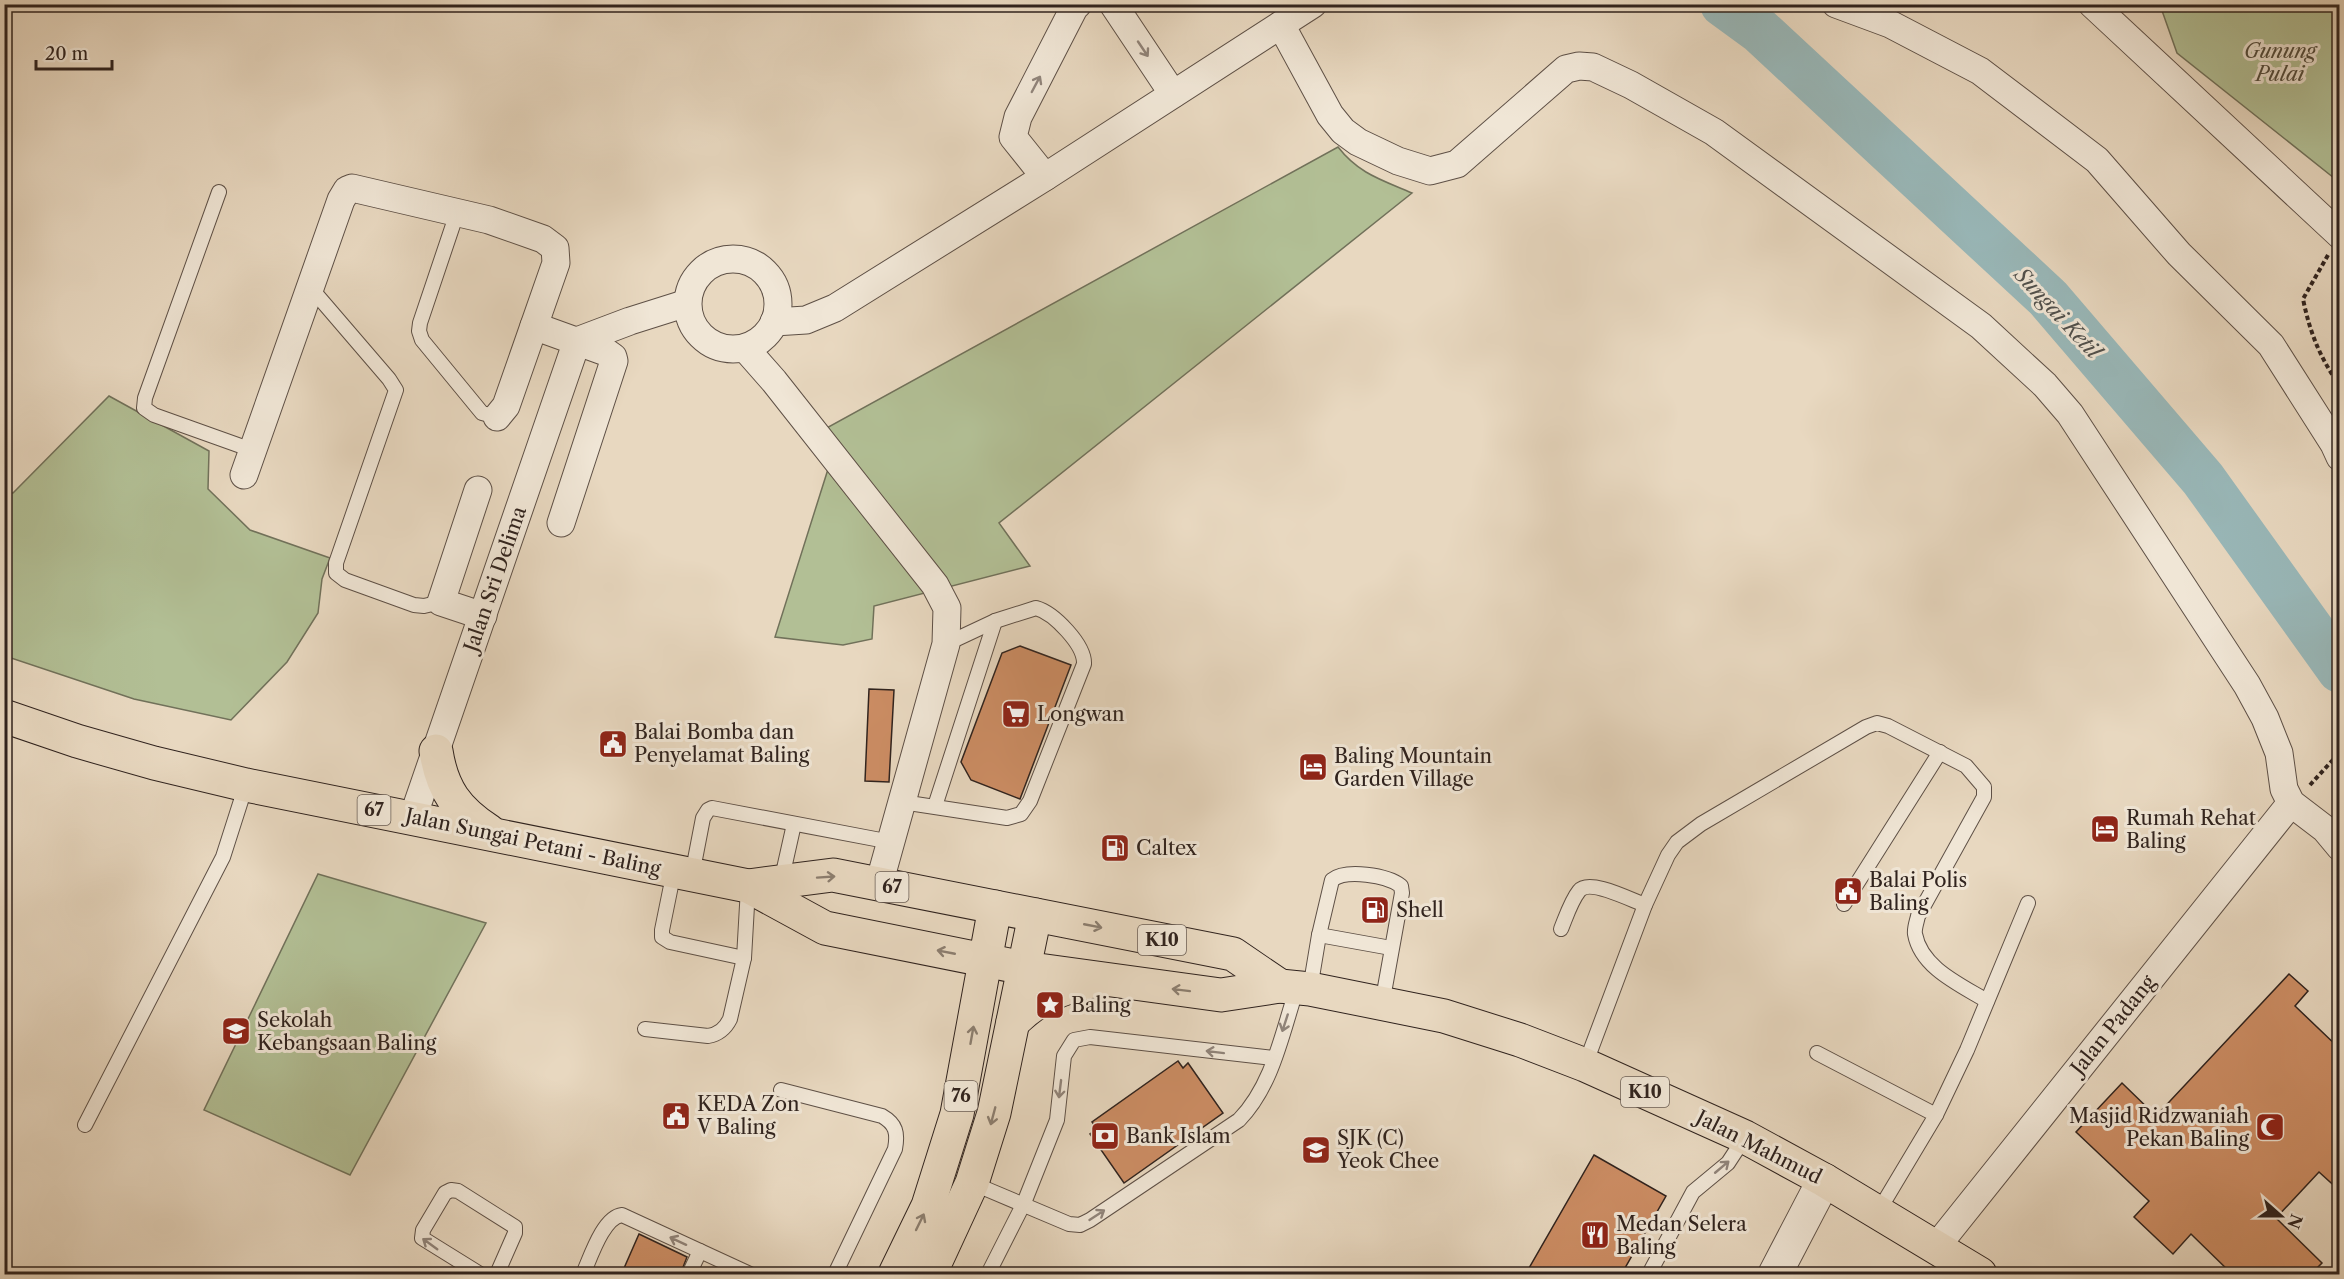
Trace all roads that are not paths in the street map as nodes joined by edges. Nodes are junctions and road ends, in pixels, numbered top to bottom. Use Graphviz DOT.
graph roads {
  1 [pos="1078,4"];
  2 [pos="1113,4"];
  3 [pos="1313,4"];
  4 [pos="1836,4"];
  5 [pos="2092,4"];
  6 [pos="1281,25"];
  7 [pos="1173,94"];
  8 [pos="1045,177"];
  9 [pos="219,192"];
  10 [pos="457,213"];
  11 [pos="2339,235"];
  12 [pos="310,287"];
  13 [pos="687,303"];
  14 [pos="774,322"];
  15 [pos="534,326"];
  16 [pos="577,341"];
  17 [pos="745,348"];
  18 [pos="497,417"];
  19 [pos="252,450"];
  20 [pos="2340,457"];
  21 [pos="243,475"];
  22 [pos="478,490"];
  23 [pos="561,523"];
  24 [pos="441,602"];
  25 [pos="483,616"];
  26 [pos="995,621"];
  27 [pos="946,644"];
  28 [pos="4,716"];
  29 [pos="436,751"];
  30 [pos="1940,752"];
  31 [pos="246,785"];
  32 [pos="2300,795"];
  33 [pos="902,802"];
  34 [pos="935,806"];
  35 [pos="413,817"];
  36 [pos="794,824"];
  37 [pos="491,833"];
  38 [pos="891,842"];
  39 [pos="2340,847"];
  40 [pos="683,873"];
  41 [pos="781,882"];
  42 [pos="879,884"];
  43 [pos="748,886"];
  44 [pos="1844,903"];
  45 [pos="2028,903"];
  46 [pos="1645,905"];
  47 [pos="995,907"];
  48 [pos="1035,915"];
  49 [pos="1561,929"];
  50 [pos="1319,935"];
  51 [pos="1390,948"];
  52 [pos="744,958"];
  53 [pos="986,960"];
  54 [pos="1024,968"];
  55 [pos="1099,979"];
  56 [pos="1296,988"];
  57 [pos="1987,1001"];
  58 [pos="1382,1004"];
  59 [pos="1013,1022"];
  60 [pos="645,1029"];
  61 [pos="1817,1053"];
  62 [pos="1274,1058"];
  63 [pos="1585,1065"];
  64 [pos="781,1090"];
  65 [pos="1936,1115"];
  66 [pos="85,1125"];
  67 [pos="1745,1137"];
  68 [pos="1824,1180"];
  69 [pos="972,1183"];
  70 [pos="1024,1203"];
  71 [pos="1878,1212"];
  72 [pos="1936,1247"];
  73 [pos="700,1251"];
  74 [pos="480,1275"];
  75 [pos="497,1275"];
  76 [pos="583,1275"];
  77 [pos="689,1275"];
  78 [pos="750,1275"];
  79 [pos="835,1275"];
  80 [pos="895,1275"];
  81 [pos="930,1275"];
  82 [pos="988,1275"];
  83 [pos="1648,1275"];
  84 [pos="1775,1275"];
  85 [pos="1980,1275"];
  8 -- 1 [label="street, one-way"];
  2 -- 7 [label="street, one-way"];
  3 -- 6 [label="street"];
  4 -- 20 [label="street"];
  5 -- 11 [label="street"];
  6 -- 7 [label="street"];
  6 -- 32 [label="street"];
  7 -- 8 [label="street"];
  8 -- 14 [label="street"];
  9 -- 19 [label="lane"];
  10 -- 12 [label="street"];
  10 -- 15 [label="street"];
  10 -- 18 [label="lane"];
  12 -- 19 [label="street"];
  12 -- 24 [label="lane"];
  13 -- 14 [label="street"];
  13 -- 16 [label="street"];
  13 -- 17 [label="street"];
  14 -- 17 [label="street"];
  15 -- 16 [label="street"];
  15 -- 18 [label="street"];
  16 -- 23 [label="street"];
  16 -- 25 [label="street, Jalan Sri Delima"];
  17 -- 27 [label="street"];
  19 -- 21 [label="street"];
  22 -- 24 [label="street"];
  24 -- 25 [label="street"];
  25 -- 29 [label="street, Jalan Sri Delima"];
  26 -- 27 [label="lane"];
  26 -- 34 [label="lane"];
  26 -- 34 [label="lane"];
  27 -- 33 [label="street"];
  28 -- 31 [label="main road, Jalan Sungai Petani - Baling / 67"];
  29 -- 35 [label="street, Jalan Sri Delima"];
  29 -- 37 [label="main road"];
  30 -- 44 [label="lane"];
  30 -- 46 [label="lane"];
  30 -- 57 [label="lane"];
  31 -- 35 [label="main road, Jalan Sungai Petani - Baling / 67"];
  31 -- 66 [label="lane"];
  32 -- 39 [label="street"];
  32 -- 72 [label="street, Jalan Padang"];
  33 -- 34 [label="lane"];
  33 -- 38 [label="street"];
  35 -- 37 [label="main road, Jalan Sungai Petani - Baling / 67"];
  36 -- 38 [label="lane"];
  36 -- 40 [label="lane"];
  36 -- 41 [label="lane"];
  37 -- 40 [label="main road, Jalan Sungai Petani - Baling / 67"];
  38 -- 42 [label="street"];
  40 -- 43 [label="main road, Jalan Sungai Petani - Baling / 67"];
  40 -- 52 [label="lane"];
  41 -- 42 [label="main road, Jalan Sungai Petani - Baling / 67, one-way"];
  41 -- 43 [label="main road, Jalan Sungai Petani - Baling / 67"];
  42 -- 47 [label="main road, Jalan Sungai Petani - Baling / 67"];
  43 -- 52 [label="lane"];
  53 -- 43 [label="main road, Jalan Sungai Petani - Baling / 67, one-way"];
  45 -- 57 [label="lane"];
  46 -- 49 [label="lane"];
  46 -- 63 [label="lane"];
  47 -- 48 [label="main road, Jalan Sungai Petani - Baling / 67"];
  47 -- 53 [label="main road, 76"];
  48 -- 54 [label="main road, 76"];
  48 -- 56 [label="main road, Jalan Mahmud / K10, one-way"];
  50 -- 51 [label="lane"];
  50 -- 51 [label="lane"];
  50 -- 56 [label="lane"];
  51 -- 58 [label="lane"];
  52 -- 60 [label="lane"];
  53 -- 54 [label="main road, Jalan Sungai Petani - Baling / 67"];
  80 -- 53 [label="main road, 76, one-way"];
  54 -- 55 [label="main road, Jalan Mahmud / K10"];
  54 -- 59 [label="main road, 76"];
  56 -- 55 [label="main road, Jalan Mahmud / K10, one-way"];
  55 -- 59 [label="main road"];
  56 -- 58 [label="main road, Jalan Mahmud / K10"];
  56 -- 62 [label="lane, one-way"];
  57 -- 65 [label="lane"];
  58 -- 63 [label="main road, Jalan Mahmud / K10"];
  59 -- 69 [label="main road, 76, one-way"];
  61 -- 65 [label="lane"];
  70 -- 62 [label="lane, one-way"];
  62 -- 70 [label="lane, one-way"];
  63 -- 67 [label="main road, Jalan Mahmud / K10"];
  64 -- 79 [label="lane"];
  65 -- 71 [label="lane"];
  67 -- 68 [label="main road, Jalan Mahmud / K10"];
  83 -- 67 [label="lane, one-way"];
  68 -- 71 [label="main road, Jalan Mahmud / K10"];
  68 -- 84 [label="street"];
  69 -- 70 [label="lane"];
  69 -- 81 [label="main road, 76"];
  70 -- 82 [label="lane"];
  71 -- 72 [label="main road, Jalan Mahmud / K10"];
  72 -- 85 [label="main road, Jalan Mahmud / K10"];
  73 -- 76 [label="lane, one-way"];
  73 -- 77 [label="lane"];
  73 -- 78 [label="lane"];
  74 -- 75 [label="lane, one-way"];
}
